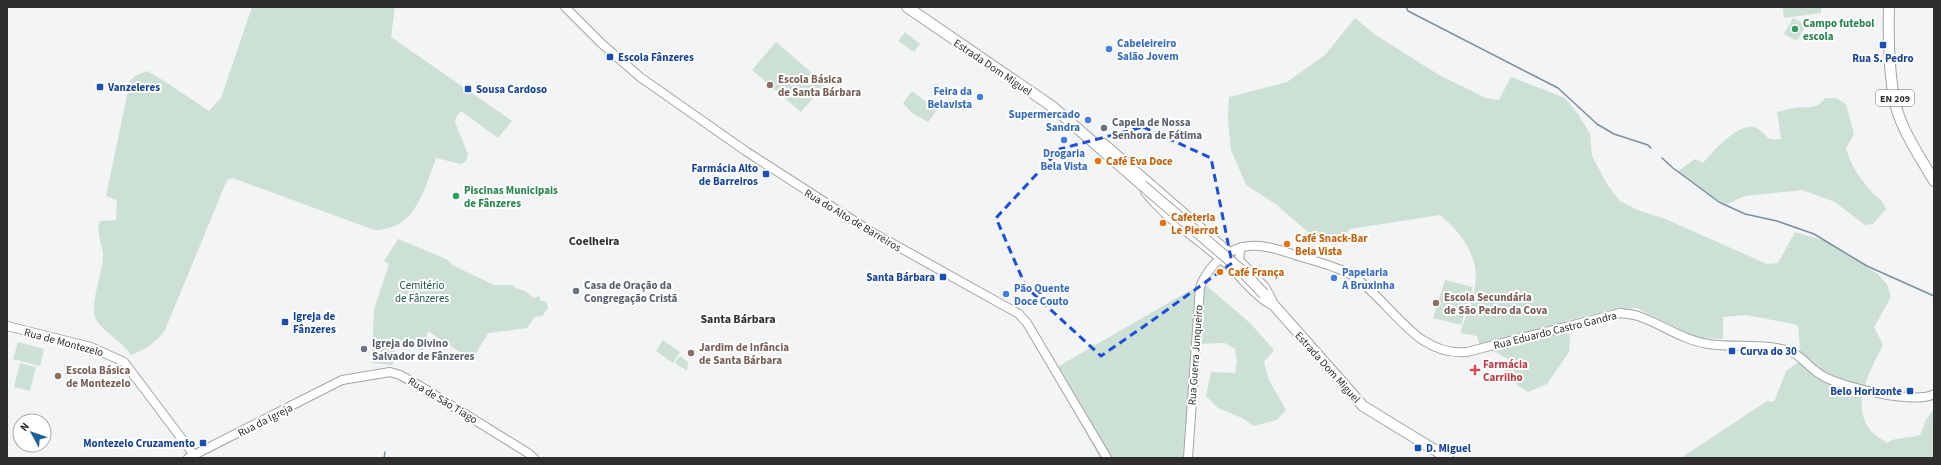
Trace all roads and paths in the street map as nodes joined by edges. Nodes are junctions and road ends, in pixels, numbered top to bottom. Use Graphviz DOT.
graph roads {
  1 [pos="565,7"];
  2 [pos="907,7"];
  3 [pos="1889,7"];
  4 [pos="1096,144"];
  5 [pos="1934,181"];
  6 [pos="1142,185"];
  7 [pos="1242,247"];
  8 [pos="1228,253"];
  9 [pos="1219,259"];
  10 [pos="1239,260"];
  11 [pos="1274,306"];
  12 [pos="7,326"];
  13 [pos="342,380"];
  14 [pos="1934,394"];
  15 [pos="191,456"];
  16 [pos="534,458"];
  17 [pos="1107,458"];
  18 [pos="1188,458"];
  19 [pos="1448,458"];
  1 -- 17 [label="street, Rua do Alto de Barreiros"];
  2 -- 4 [label="main road, Estrada Dom Miguel"];
  3 -- 5 [label="main road, EN 209"];
  4 -- 6 [label="main road, Estrada Dom Miguel"];
  4 -- 8 [label="street, Estrada Dom Miguel"];
  6 -- 9 [label="street, Estrada Dom Miguel"];
  6 -- 11 [label="main road, Estrada Dom Miguel, bridge"];
  7 -- 8 [label="street, Rua Eduardo Castro Gandra"];
  7 -- 10 [label="street"];
  7 -- 14 [label="street, Rua Eduardo Castro Gandra"];
  8 -- 9 [label="street, Rua Eduardo Castro Gandra"];
  8 -- 10 [label="street, Estrada Dom Miguel"];
  9 -- 11 [label="street, Estrada Dom Miguel"];
  9 -- 18 [label="street, Rua Guerra Junqueiro"];
  10 -- 11 [label="street, Estrada Dom Miguel"];
  11 -- 19 [label="main road, Estrada Dom Miguel"];
  12 -- 15 [label="street, Rua de Montezelo"];
  13 -- 15 [label="street, Rua da Igreja"];
  13 -- 16 [label="street, Rua de São Tiago"];
}
